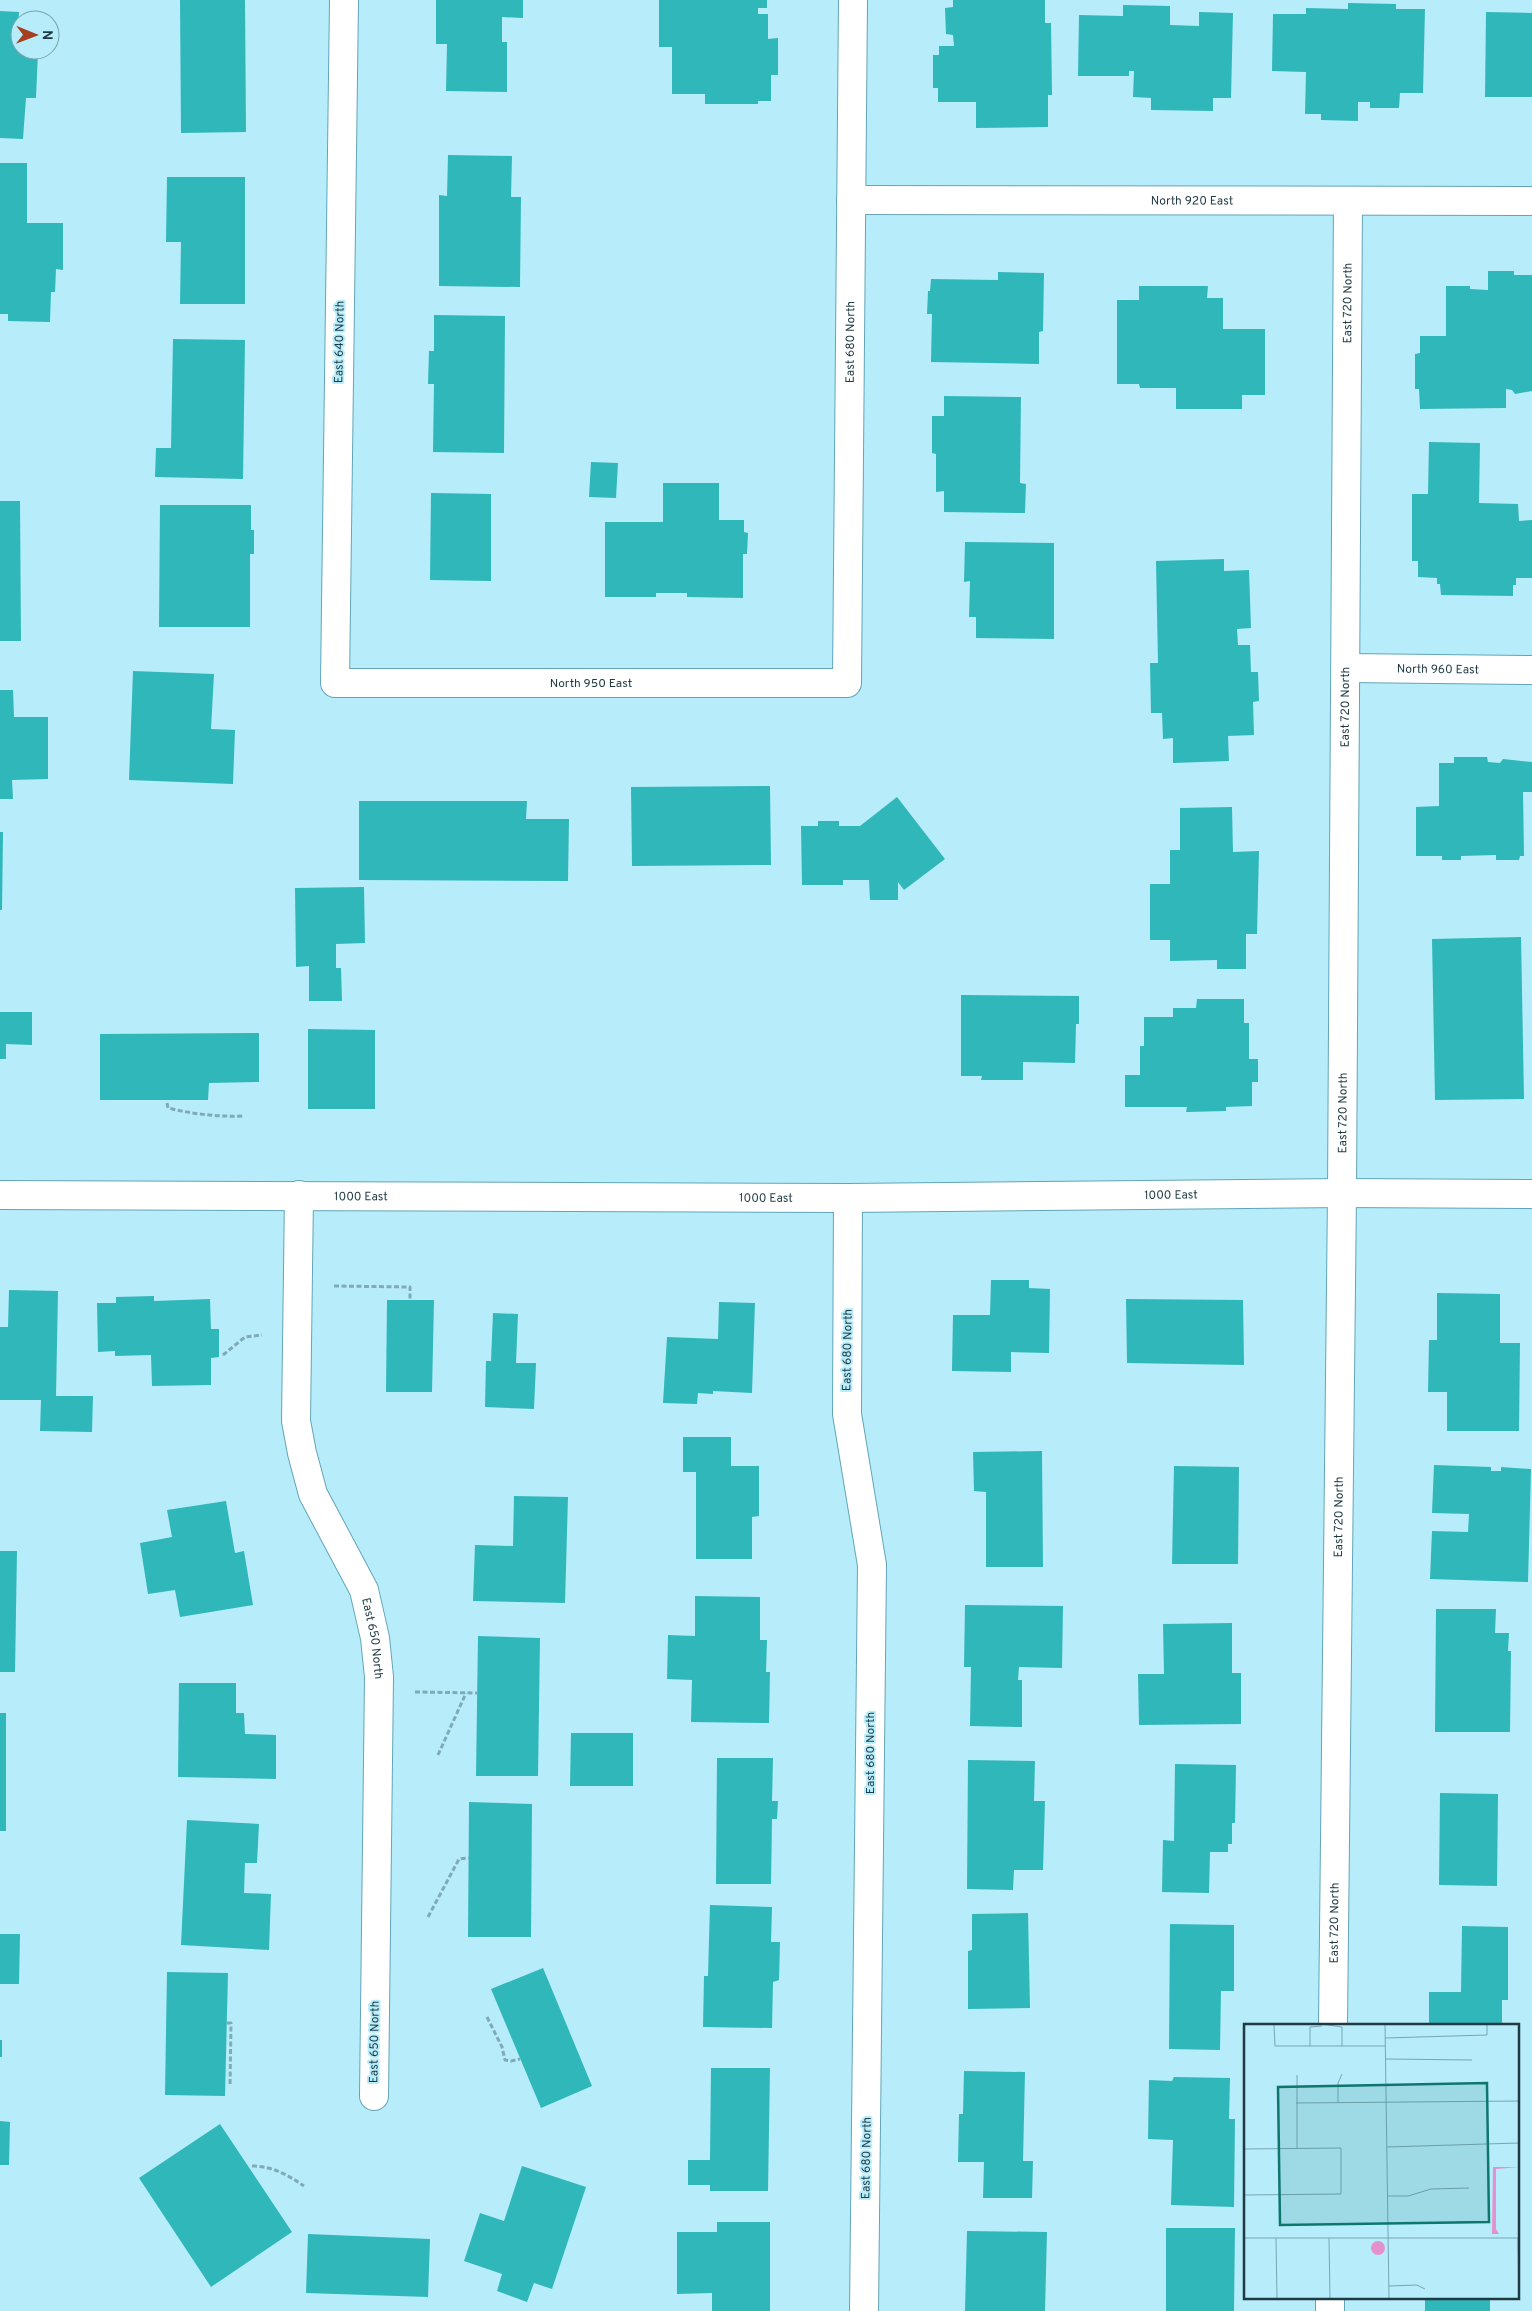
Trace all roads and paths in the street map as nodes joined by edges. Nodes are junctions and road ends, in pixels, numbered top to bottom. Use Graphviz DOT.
graph roads {
  1 [pos="344,0"];
  2 [pos="852,0"];
  3 [pos="852,200"];
  4 [pos="1348,201"];
  5 [pos="1532,202"];
  6 [pos="1346,668"];
  7 [pos="1532,670"];
  8 [pos="335,683"];
  9 [pos="847,683"];
  10 [pos="167,1103"];
  11 [pos="242,1116"];
  12 [pos="1342,1193"];
  13 [pos="1532,1194"];
  14 [pos="0,1195"];
  15 [pos="299,1195"];
  16 [pos="848,1198"];
  17 [pos="298,1285"];
  18 [pos="410,1300"];
  19 [pos="297,1334"];
  20 [pos="223,1355"];
  21 [pos="414,1692"];
  22 [pos="466,1693"];
  23 [pos="476,1693"];
  24 [pos="438,1755"];
  25 [pos="469,1858"];
  26 [pos="428,1917"];
  27 [pos="487,2016"];
  28 [pos="227,2023"];
  29 [pos="1333,2024"];
  30 [pos="520,2058"];
  31 [pos="230,2086"];
  32 [pos="374,2096"];
  33 [pos="252,2166"];
  34 [pos="304,2186"];
  35 [pos="1330,2298"];
  36 [pos="864,2311"];
  37 [pos="1330,2311"];
  1 -- 8 [label="street, East 640 North"];
  2 -- 3 [label="street, East 680 North"];
  3 -- 4 [label="street, North 920 East"];
  3 -- 9 [label="street, East 680 North"];
  4 -- 5 [label="street, North 920 East"];
  4 -- 6 [label="street, East 720 North"];
  6 -- 7 [label="street, North 960 East"];
  6 -- 12 [label="street, East 720 North"];
  8 -- 9 [label="street, North 950 East"];
  10 -- 11 [label="path"];
  12 -- 13 [label="street, 1000 East"];
  12 -- 16 [label="street, 1000 East"];
  12 -- 29 [label="street, East 720 North"];
  14 -- 15 [label="street, 1000 East"];
  15 -- 16 [label="street, 1000 East"];
  15 -- 17 [label="street, East 650 North"];
  16 -- 36 [label="street, East 680 North"];
  17 -- 18 [label="path"];
  17 -- 19 [label="street, East 650 North"];
  19 -- 20 [label="path"];
  19 -- 32 [label="street, East 650 North"];
  21 -- 22 [label="path"];
  22 -- 23 [label="path"];
  22 -- 24 [label="path"];
  25 -- 26 [label="path"];
  27 -- 30 [label="path"];
  28 -- 31 [label="path"];
  33 -- 34 [label="path"];
  35 -- 37 [label="street"];
}
